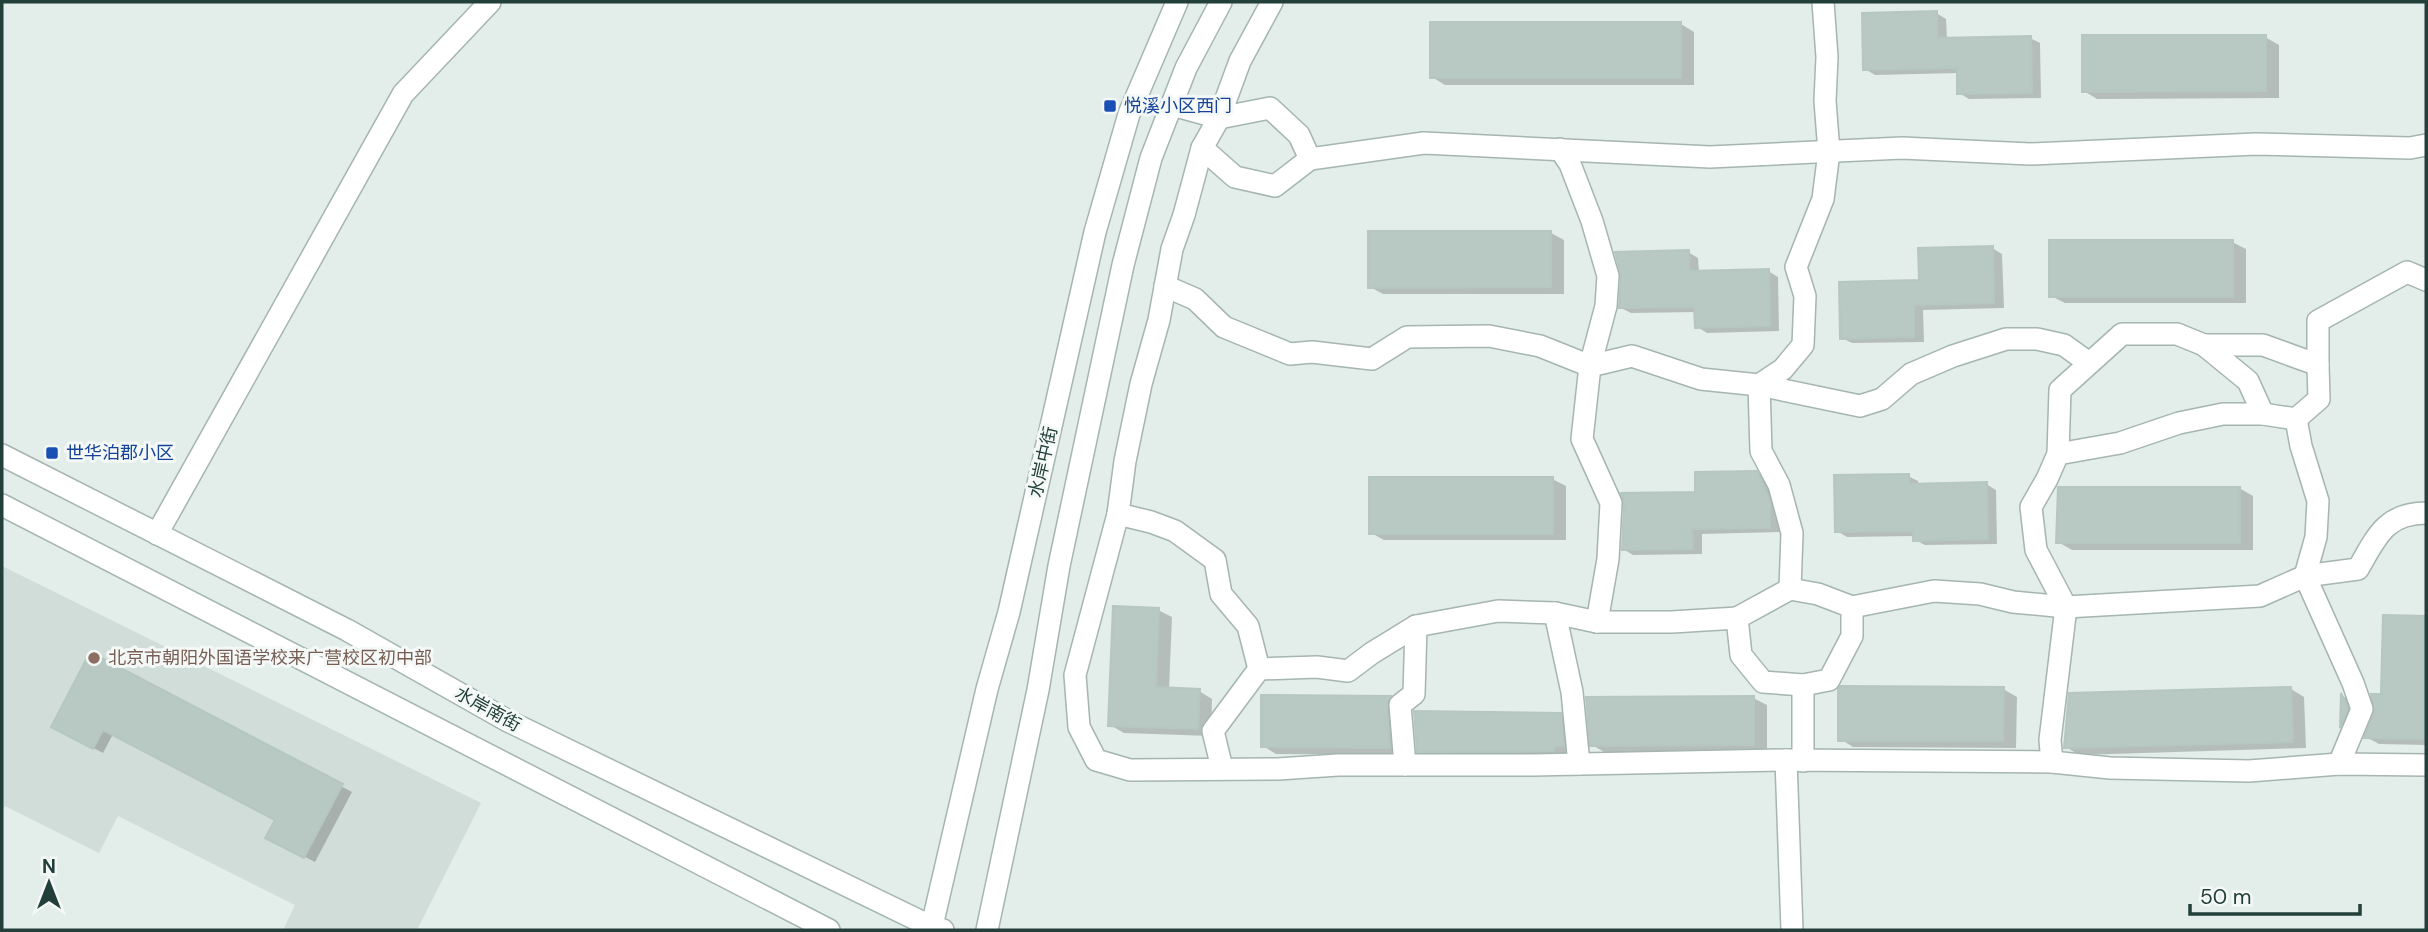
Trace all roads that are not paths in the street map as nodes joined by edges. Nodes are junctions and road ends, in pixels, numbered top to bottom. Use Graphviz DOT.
graph roads {
  1 [pos="490,2"];
  2 [pos="1177,2"];
  3 [pos="1222,2"];
  4 [pos="1272,2"];
  5 [pos="1823,2"];
  6 [pos="1172,105"];
  7 [pos="1219,118"];
  8 [pos="2426,145"];
  9 [pos="1202,148"];
  10 [pos="1560,149"];
  11 [pos="1829,152"];
  12 [pos="1310,159"];
  13 [pos="2426,280"];
  14 [pos="1165,286"];
  15 [pos="2204,345"];
  16 [pos="2089,363"];
  17 [pos="2318,365"];
  18 [pos="1590,366"];
  19 [pos="1759,385"];
  20 [pos="2263,414"];
  21 [pos="2296,419"];
  22 [pos="2058,454"];
  23 [pos="2,455"];
  24 [pos="2,505"];
  25 [pos="2426,513"];
  26 [pos="1118,514"];
  27 [pos="157,534"];
  28 [pos="2305,576"];
  29 [pos="1790,589"];
  30 [pos="1852,607"];
  31 [pos="2066,607"];
  32 [pos="1555,613"];
  33 [pos="1737,618"];
  34 [pos="1597,622"];
  35 [pos="1416,626"];
  36 [pos="1259,669"];
  37 [pos="1803,685"];
  38 [pos="1794,761"];
  39 [pos="2052,762"];
  40 [pos="1578,764"];
  41 [pos="2339,764"];
  42 [pos="1405,765"];
  43 [pos="2426,765"];
  44 [pos="1222,768"];
  45 [pos="936,929"];
  46 [pos="829,930"];
  47 [pos="986,930"];
  48 [pos="1792,930"];
  1 -- 27 [label="street"];
  2 -- 45 [label="street, 水岸中街"];
  3 -- 6 [label="street, 水岸中街"];
  4 -- 7 [label="street"];
  5 -- 11 [label="street"];
  6 -- 7 [label="street"];
  6 -- 47 [label="street, 水岸中街"];
  7 -- 9 [label="street"];
  7 -- 12 [label="street"];
  8 -- 11 [label="street"];
  9 -- 12 [label="street"];
  9 -- 14 [label="street"];
  10 -- 11 [label="street"];
  10 -- 12 [label="street"];
  10 -- 18 [label="street"];
  11 -- 19 [label="street"];
  13 -- 17 [label="street"];
  14 -- 18 [label="street"];
  14 -- 26 [label="street"];
  15 -- 16 [label="street"];
  15 -- 17 [label="street"];
  15 -- 20 [label="street"];
  16 -- 19 [label="street"];
  16 -- 22 [label="street"];
  17 -- 21 [label="street"];
  18 -- 19 [label="street"];
  18 -- 34 [label="street"];
  19 -- 29 [label="street"];
  20 -- 21 [label="street"];
  20 -- 22 [label="street"];
  21 -- 28 [label="street"];
  22 -- 31 [label="street"];
  23 -- 27 [label="street, 水岸南街"];
  24 -- 46 [label="street"];
  25 -- 28 [label="street"];
  26 -- 36 [label="street"];
  26 -- 44 [label="street"];
  27 -- 45 [label="street, 水岸南街"];
  28 -- 31 [label="street"];
  28 -- 41 [label="street"];
  29 -- 30 [label="street"];
  29 -- 33 [label="street"];
  30 -- 31 [label="street"];
  30 -- 37 [label="street"];
  31 -- 39 [label="street"];
  32 -- 34 [label="street"];
  32 -- 35 [label="street"];
  32 -- 40 [label="street"];
  33 -- 34 [label="street"];
  33 -- 37 [label="street"];
  35 -- 36 [label="street"];
  35 -- 42 [label="street"];
  36 -- 44 [label="street"];
  37 -- 38 [label="street"];
  38 -- 39 [label="street"];
  38 -- 40 [label="street"];
  38 -- 48 [label="street"];
  39 -- 41 [label="street"];
  40 -- 42 [label="street"];
  41 -- 43 [label="street"];
  42 -- 44 [label="street"];
}
